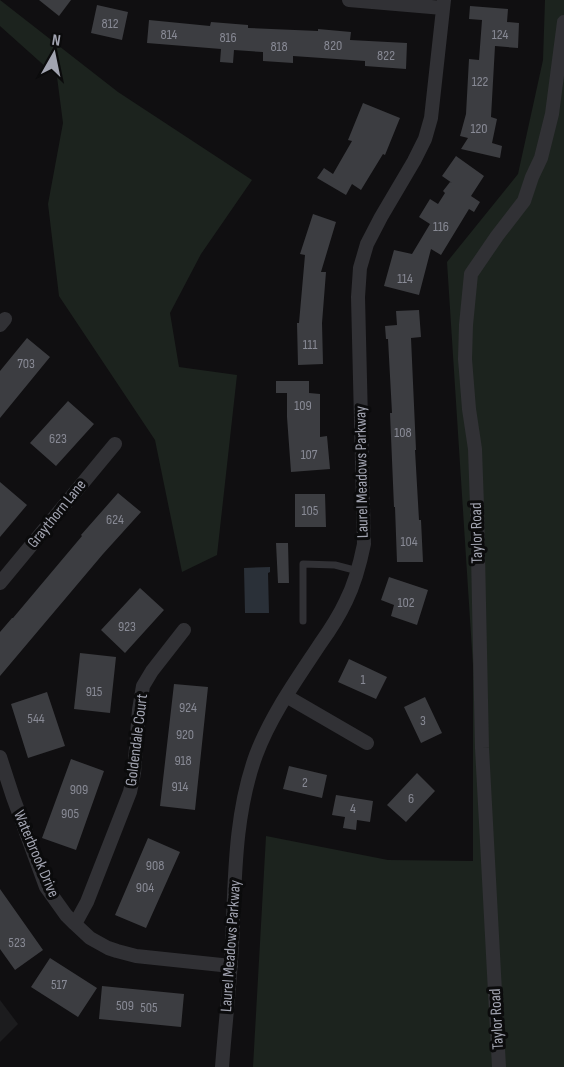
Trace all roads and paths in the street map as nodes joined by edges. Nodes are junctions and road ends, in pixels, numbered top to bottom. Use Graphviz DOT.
graph roads {
  1 [pos="349,0"];
  2 [pos="444,4"];
  3 [pos="564,22"];
  4 [pos="115,444"];
  5 [pos="358,571"];
  6 [pos="0,584"];
  7 [pos="303,621"];
  8 [pos="184,630"];
  9 [pos="286,696"];
  10 [pos="367,743"];
  11 [pos="0,757"];
  12 [pos="75,924"];
  13 [pos="231,966"];
  14 [pos="222,1067"];
  15 [pos="499,1067"];
  1 -- 2 [label="street, Laurel Meadows Parkway"];
  2 -- 5 [label="street, Laurel Meadows Parkway"];
  3 -- 15 [label="street, Taylor Road"];
  4 -- 6 [label="street, Graythorn Lane"];
  5 -- 7 [label="lane"];
  5 -- 9 [label="street, Laurel Meadows Parkway"];
  8 -- 12 [label="street, Goldendale Court"];
  9 -- 10 [label="street"];
  9 -- 13 [label="street, Laurel Meadows Parkway"];
  11 -- 12 [label="street, Waterbrook Drive"];
  12 -- 13 [label="street, Waterbrook Drive"];
  13 -- 14 [label="street, Laurel Meadows Parkway"];
}
